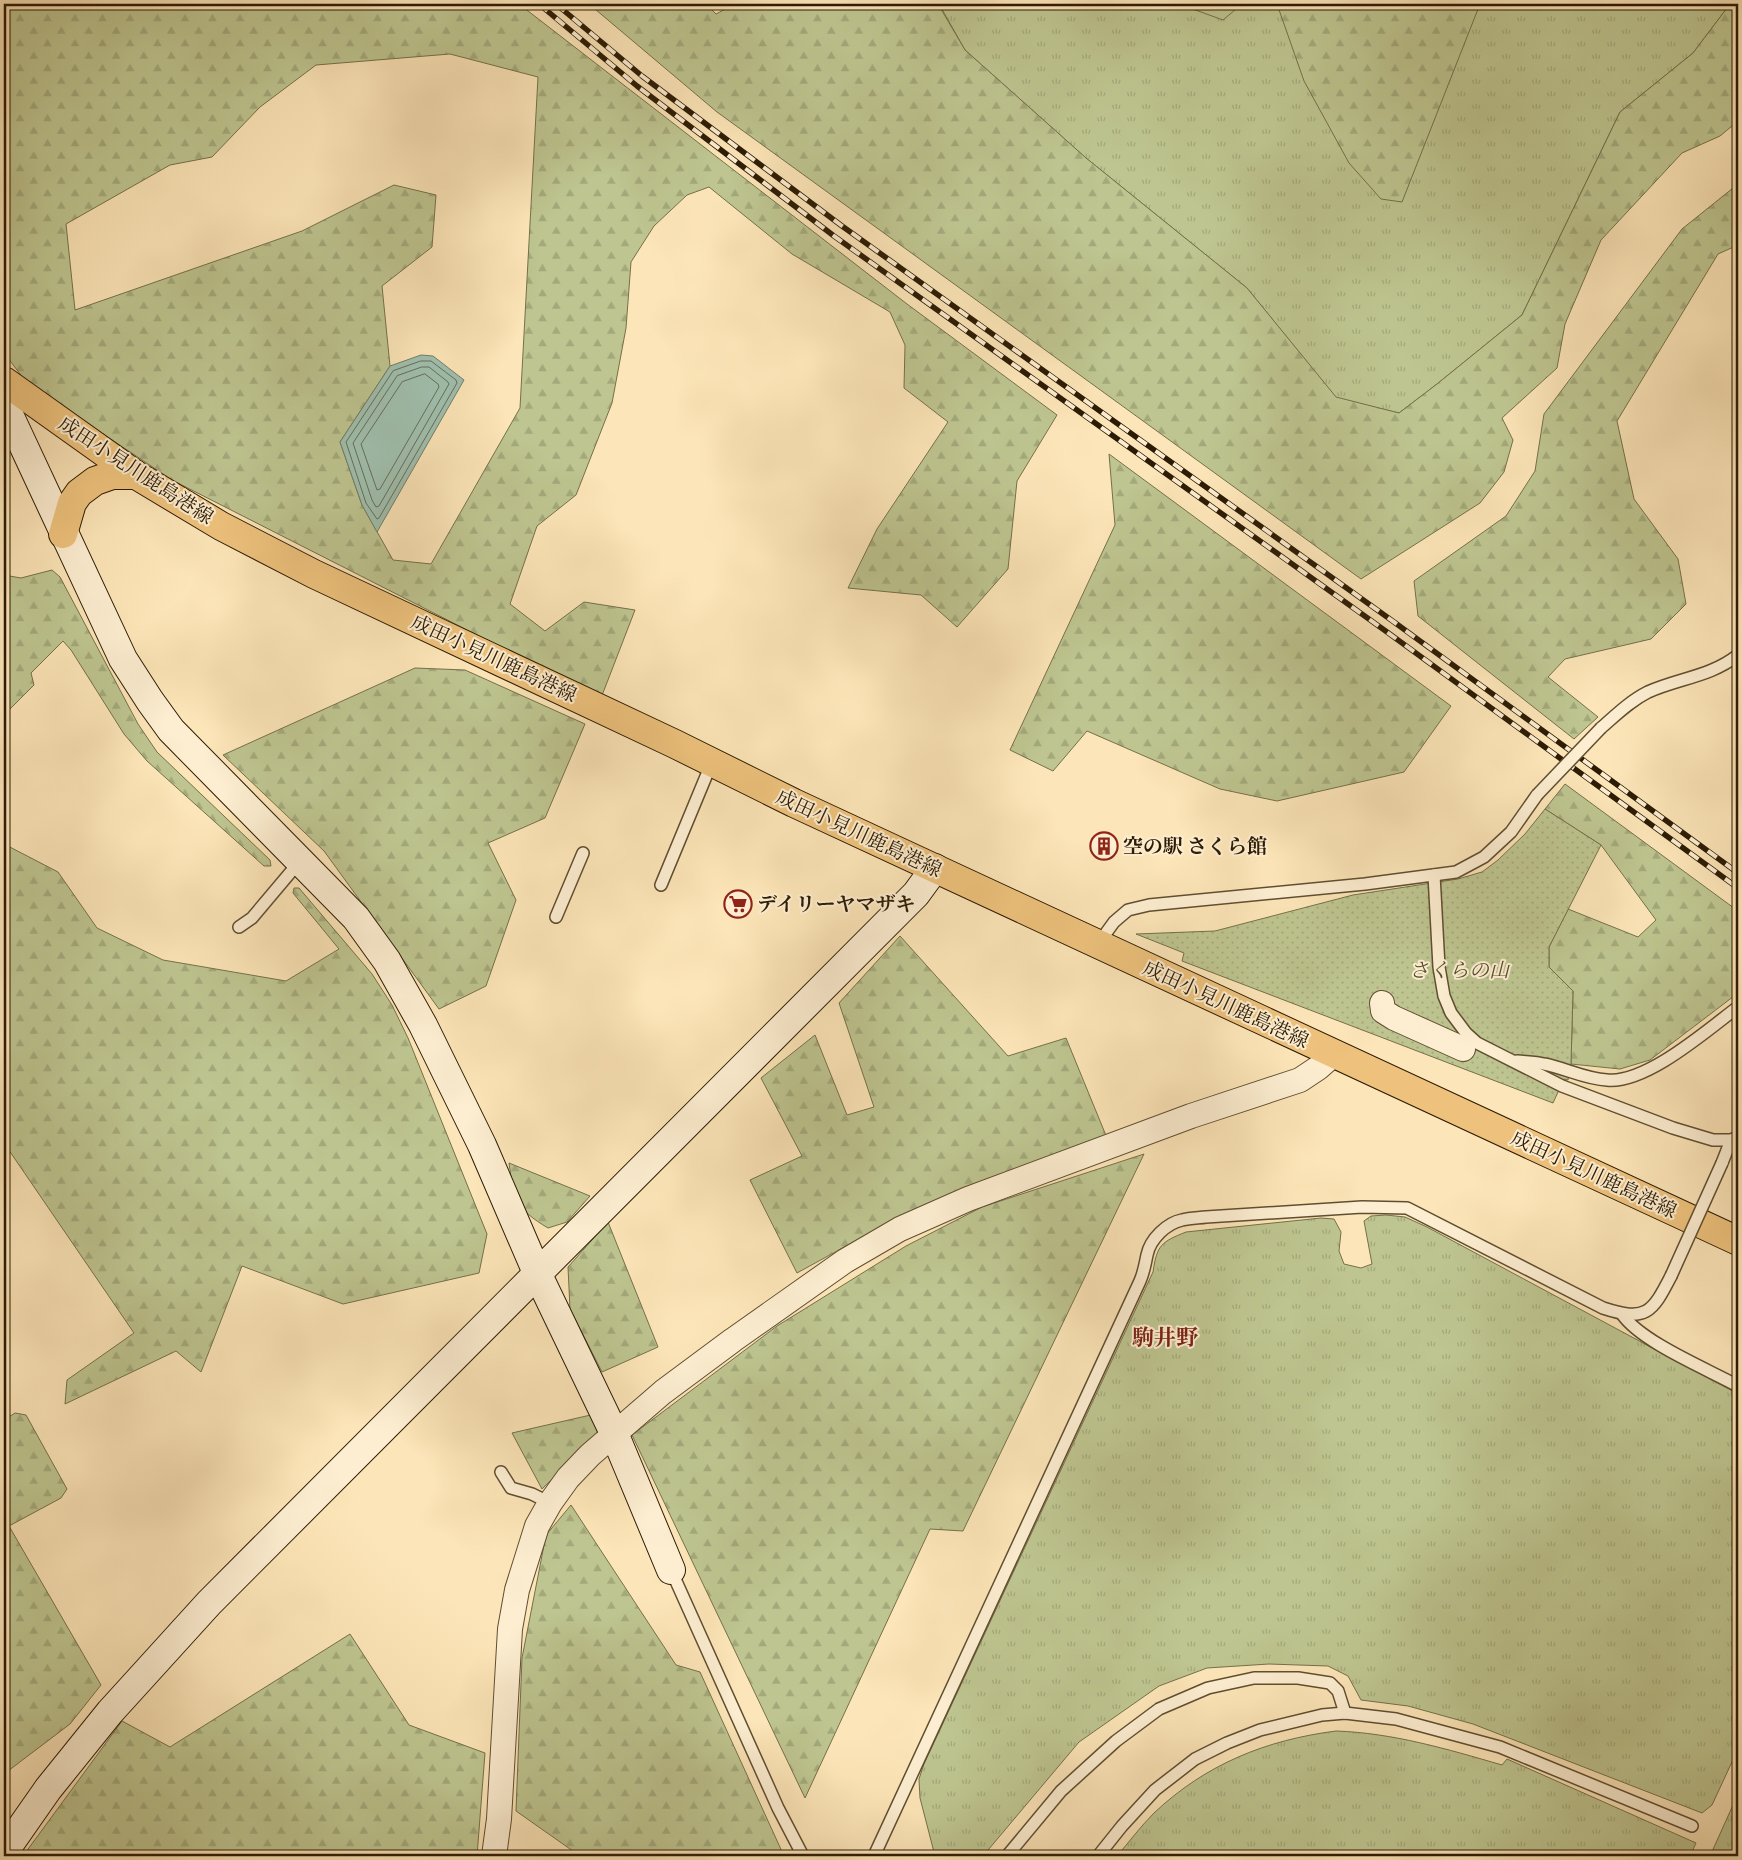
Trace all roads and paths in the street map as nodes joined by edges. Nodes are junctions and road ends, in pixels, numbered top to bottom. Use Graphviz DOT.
graph roads {
  1 [pos="4,381"];
  2 [pos="4,404"];
  3 [pos="136,475"];
  4 [pos="63,534"];
  5 [pos="1738,655"];
  6 [pos="712,762"];
  7 [pos="584,853"];
  8 [pos="300,861"];
  9 [pos="935,868"];
  10 [pos="1434,875"];
  11 [pos="661,885"];
  12 [pos="556,917"];
  13 [pos="239,927"];
  14 [pos="1098,944"];
  15 [pos="1382,1003"];
  16 [pos="1738,1007"];
  17 [pos="1463,1049"];
  18 [pos="1334,1054"];
  19 [pos="1515,1061"];
  20 [pos="1735,1139"];
  21 [pos="1738,1241"];
  22 [pos="538,1274"];
  23 [pos="1622,1314"];
  24 [pos="1738,1386"];
  25 [pos="614,1433"];
  26 [pos="500,1472"];
  27 [pos="550,1503"];
  28 [pos="671,1570"];
  29 [pos="1345,1713"];
  30 [pos="1692,1826"];
  31 [pos="4,1852"];
  32 [pos="494,1856"];
  33 [pos="804,1856"];
  34 [pos="874,1856"];
  35 [pos="1007,1856"];
  36 [pos="1098,1856"];
  1 -- 3 [label="main road, 成田小見川鹿島港線"];
  2 -- 4 [label="street"];
  3 -- 4 [label="main road"];
  3 -- 6 [label="main road, 成田小見川鹿島港線"];
  4 -- 8 [label="street"];
  5 -- 10 [label="lane, bridge"];
  6 -- 9 [label="main road, 成田小見川鹿島港線"];
  6 -- 11 [label="lane"];
  7 -- 12 [label="lane"];
  8 -- 13 [label="lane"];
  8 -- 22 [label="street"];
  9 -- 14 [label="main road, 成田小見川鹿島港線"];
  9 -- 22 [label="street"];
  10 -- 14 [label="lane"];
  10 -- 19 [label="lane"];
  14 -- 18 [label="main road, 成田小見川鹿島港線"];
  15 -- 17 [label="street"];
  16 -- 19 [label="lane"];
  18 -- 21 [label="main road, 成田小見川鹿島港線"];
  18 -- 25 [label="street"];
  19 -- 20 [label="lane"];
  20 -- 23 [label="lane, bridge"];
  22 -- 25 [label="street"];
  22 -- 31 [label="street"];
  23 -- 24 [label="lane"];
  23 -- 34 [label="lane"];
  25 -- 27 [label="street"];
  25 -- 28 [label="street"];
  26 -- 27 [label="lane"];
  27 -- 32 [label="street"];
  28 -- 33 [label="lane"];
  29 -- 30 [label="lane"];
  29 -- 35 [label="lane"];
  29 -- 36 [label="lane"];
}
